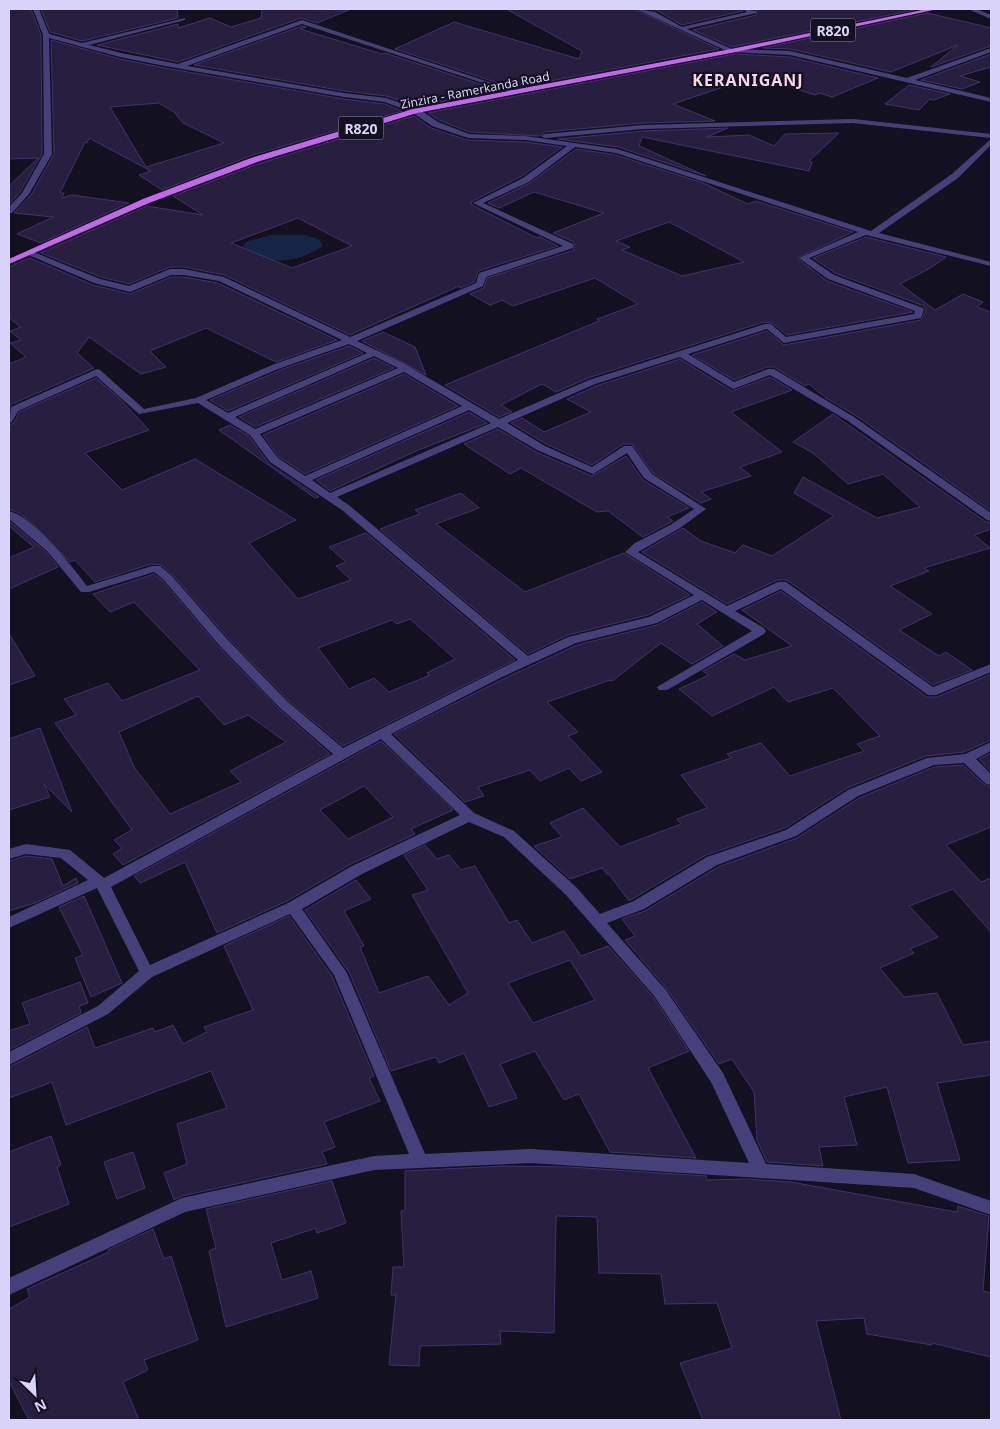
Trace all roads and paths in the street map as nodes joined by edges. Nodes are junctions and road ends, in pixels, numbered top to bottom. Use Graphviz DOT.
graph roads {
  1 [pos="36,9"];
  2 [pos="639,9"];
  3 [pos="746,9"];
  4 [pos="935,9"];
  5 [pos="971,9"];
  6 [pos="991,17"];
  7 [pos="183,19"];
  8 [pos="681,29"];
  9 [pos="46,35"];
  10 [pos="81,45"];
  11 [pos="991,50"];
  12 [pos="731,51"];
  13 [pos="178,66"];
  14 [pos="908,80"];
  15 [pos="516,92"];
  16 [pos="991,100"];
  17 [pos="416,111"];
  18 [pos="991,136"];
  19 [pos="525,138"];
  20 [pos="991,141"];
  21 [pos="573,145"];
  22 [pos="9,211"];
  23 [pos="869,233"];
  24 [pos="28,253"];
  25 [pos="9,262"];
  26 [pos="991,264"];
  27 [pos="349,341"];
  28 [pos="374,353"];
  29 [pos="680,354"];
  30 [pos="405,368"];
  31 [pos="198,400"];
  32 [pos="470,406"];
  33 [pos="228,418"];
  34 [pos="9,420"];
  35 [pos="499,423"];
  36 [pos="254,433"];
  37 [pos="304,480"];
  38 [pos="329,497"];
  39 [pos="9,514"];
  40 [pos="991,518"];
  41 [pos="702,596"];
  42 [pos="727,610"];
  43 [pos="527,661"];
  44 [pos="991,668"];
  45 [pos="663,687"];
  46 [pos="382,733"];
  47 [pos="991,746"];
  48 [pos="342,754"];
  49 [pos="967,758"];
  50 [pos="991,781"];
  51 [pos="469,816"];
  52 [pos="9,854"];
  53 [pos="101,883"];
  54 [pos="293,907"];
  55 [pos="597,921"];
  56 [pos="9,923"];
  57 [pos="147,973"];
  58 [pos="9,1059"];
  59 [pos="420,1162"];
  60 [pos="761,1171"];
  61 [pos="991,1208"];
  62 [pos="9,1287"];
  1 -- 9 [label="street"];
  2 -- 8 [label="street"];
  3 -- 8 [label="street"];
  4 -- 12 [label="main road, Zinzira - Ramerkanda Road / R820"];
  5 -- 6 [label="street"];
  7 -- 10 [label="street"];
  8 -- 12 [label="street"];
  9 -- 10 [label="street"];
  9 -- 22 [label="street"];
  10 -- 13 [label="street"];
  11 -- 14 [label="street"];
  12 -- 14 [label="street"];
  12 -- 15 [label="main road, Zinzira - Ramerkanda Road / R820"];
  13 -- 15 [label="street"];
  13 -- 17 [label="street"];
  14 -- 16 [label="street"];
  15 -- 17 [label="main road, Zinzira - Ramerkanda Road / R820"];
  17 -- 19 [label="street"];
  17 -- 24 [label="main road, Zinzira - Ramerkanda Road / R820"];
  18 -- 19 [label="street"];
  19 -- 21 [label="street"];
  20 -- 23 [label="street"];
  21 -- 23 [label="street"];
  21 -- 27 [label="street"];
  23 -- 26 [label="street"];
  23 -- 29 [label="street"];
  24 -- 25 [label="main road, Zinzira - Ramerkanda Road / R820"];
  24 -- 27 [label="street"];
  27 -- 28 [label="street"];
  27 -- 31 [label="street"];
  28 -- 30 [label="street"];
  28 -- 33 [label="street"];
  29 -- 35 [label="street"];
  29 -- 40 [label="street"];
  30 -- 32 [label="street"];
  30 -- 36 [label="street"];
  31 -- 33 [label="street"];
  31 -- 34 [label="street"];
  32 -- 35 [label="street"];
  32 -- 37 [label="street"];
  33 -- 36 [label="street"];
  35 -- 38 [label="street"];
  35 -- 41 [label="street"];
  36 -- 37 [label="street"];
  37 -- 38 [label="street"];
  38 -- 43 [label="street"];
  39 -- 48 [label="street"];
  41 -- 42 [label="street"];
  41 -- 43 [label="street"];
  42 -- 44 [label="street"];
  42 -- 45 [label="street"];
  43 -- 46 [label="street"];
  46 -- 48 [label="street"];
  46 -- 51 [label="street"];
  47 -- 49 [label="street"];
  48 -- 53 [label="street"];
  49 -- 50 [label="street"];
  49 -- 55 [label="street"];
  51 -- 54 [label="street"];
  51 -- 55 [label="street"];
  52 -- 53 [label="street"];
  53 -- 56 [label="street"];
  53 -- 57 [label="street"];
  54 -- 57 [label="street"];
  54 -- 59 [label="street"];
  55 -- 60 [label="street"];
  57 -- 58 [label="street"];
  59 -- 60 [label="street"];
  59 -- 62 [label="street"];
  60 -- 61 [label="street"];
}
